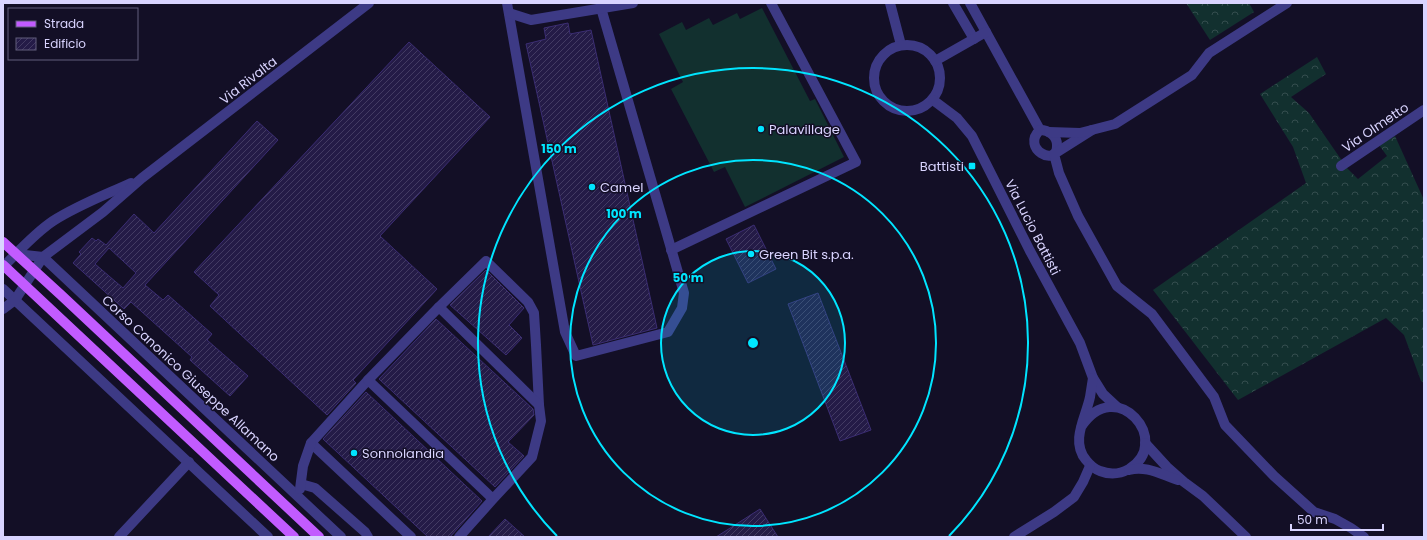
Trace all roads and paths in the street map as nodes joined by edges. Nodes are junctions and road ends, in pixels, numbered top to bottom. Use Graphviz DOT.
graph roads {
  1 [pos="369,3"];
  2 [pos="507,3"];
  3 [pos="633,3"];
  4 [pos="771,3"];
  5 [pos="890,3"];
  6 [pos="953,3"];
  7 [pos="970,3"];
  8 [pos="1286,3"];
  9 [pos="601,8"];
  10 [pos="509,14"];
  11 [pos="986,32"];
  12 [pos="974,39"];
  13 [pos="901,45"];
  14 [pos="936,61"];
  15 [pos="933,100"];
  16 [pos="1424,110"];
  17 [pos="1092,130"];
  18 [pos="1044,131"];
  19 [pos="1054,154"];
  20 [pos="1341,166"];
  21 [pos="142,178"];
  22 [pos="3,242"];
  23 [pos="671,250"];
  24 [pos="16,254"];
  25 [pos="43,257"];
  26 [pos="3,266"];
  27 [pos="34,271"];
  28 [pos="24,286"];
  29 [pos="3,290"];
  30 [pos="15,300"];
  31 [pos="440,307"];
  32 [pos="3,309"];
  33 [pos="1092,378"];
  34 [pos="368,380"];
  35 [pos="539,405"];
  36 [pos="1117,407"];
  37 [pos="1082,427"];
  38 [pos="312,443"];
  39 [pos="1145,443"];
  40 [pos="189,462"];
  41 [pos="1090,466"];
  42 [pos="1117,474"];
  43 [pos="1184,482"];
  44 [pos="301,484"];
  45 [pos="299,498"];
  46 [pos="493,499"];
  47 [pos="119,537"];
  48 [pos="268,537"];
  49 [pos="294,537"];
  50 [pos="319,537"];
  51 [pos="341,537"];
  52 [pos="368,537"];
  53 [pos="411,537"];
  54 [pos="459,537"];
  55 [pos="1014,537"];
  56 [pos="1246,537"];
  57 [pos="1364,537"];
  1 -- 21 [label="street, Via Rivalta"];
  2 -- 10 [label="street"];
  3 -- 9 [label="street"];
  4 -- 23 [label="street"];
  5 -- 13 [label="street"];
  6 -- 12 [label="street"];
  7 -- 11 [label="street"];
  8 -- 17 [label="street"];
  9 -- 10 [label="street"];
  9 -- 23 [label="street"];
  10 -- 23 [label="street"];
  11 -- 12 [label="street"];
  11 -- 18 [label="street"];
  12 -- 14 [label="street"];
  13 -- 14 [label="street"];
  13 -- 15 [label="street"];
  14 -- 15 [label="street"];
  15 -- 33 [label="street, Via Lucio Battisti"];
  16 -- 20 [label="street, Via Olmetto"];
  17 -- 18 [label="street"];
  17 -- 19 [label="street"];
  18 -- 19 [label="street"];
  18 -- 19 [label="street"];
  19 -- 57 [label="street"];
  21 -- 24 [label="street, Via Rivalta"];
  21 -- 25 [label="street, Via Rivalta"];
  22 -- 24 [label="main road"];
  24 -- 25 [label="street"];
  24 -- 26 [label="street, Via Rivalta"];
  24 -- 27 [label="main road"];
  25 -- 27 [label="street, Via Rivalta"];
  25 -- 45 [label="street, Corso Canonico Giuseppe Allamano"];
  26 -- 28 [label="main road"];
  27 -- 28 [label="street, Via Rivalta"];
  27 -- 50 [label="main road"];
  28 -- 30 [label="street, Via Rivalta"];
  28 -- 49 [label="main road"];
  29 -- 30 [label="street"];
  30 -- 32 [label="street, Via Rivalta"];
  30 -- 40 [label="street"];
  31 -- 34 [label="street"];
  31 -- 35 [label="street"];
  31 -- 35 [label="street"];
  33 -- 36 [label="street, Via Lucio Battisti"];
  33 -- 37 [label="street, Via Lucio Battisti"];
  34 -- 38 [label="street"];
  34 -- 46 [label="street"];
  35 -- 46 [label="street"];
  36 -- 37 [label="street"];
  36 -- 39 [label="street, Via Lucio Battisti"];
  37 -- 41 [label="street, Via Lucio Battisti"];
  38 -- 44 [label="street"];
  38 -- 53 [label="street"];
  39 -- 42 [label="street"];
  39 -- 43 [label="street, Via Lucio Battisti"];
  40 -- 47 [label="street"];
  40 -- 48 [label="street"];
  41 -- 42 [label="street, Via Lucio Battisti"];
  41 -- 55 [label="street"];
  42 -- 43 [label="street, Via Lucio Battisti"];
  43 -- 56 [label="street, Via Lucio Battisti"];
  44 -- 45 [label="street"];
  44 -- 52 [label="street"];
  45 -- 51 [label="street, Corso Canonico Giuseppe Allamano"];
  46 -- 54 [label="street"];
}
